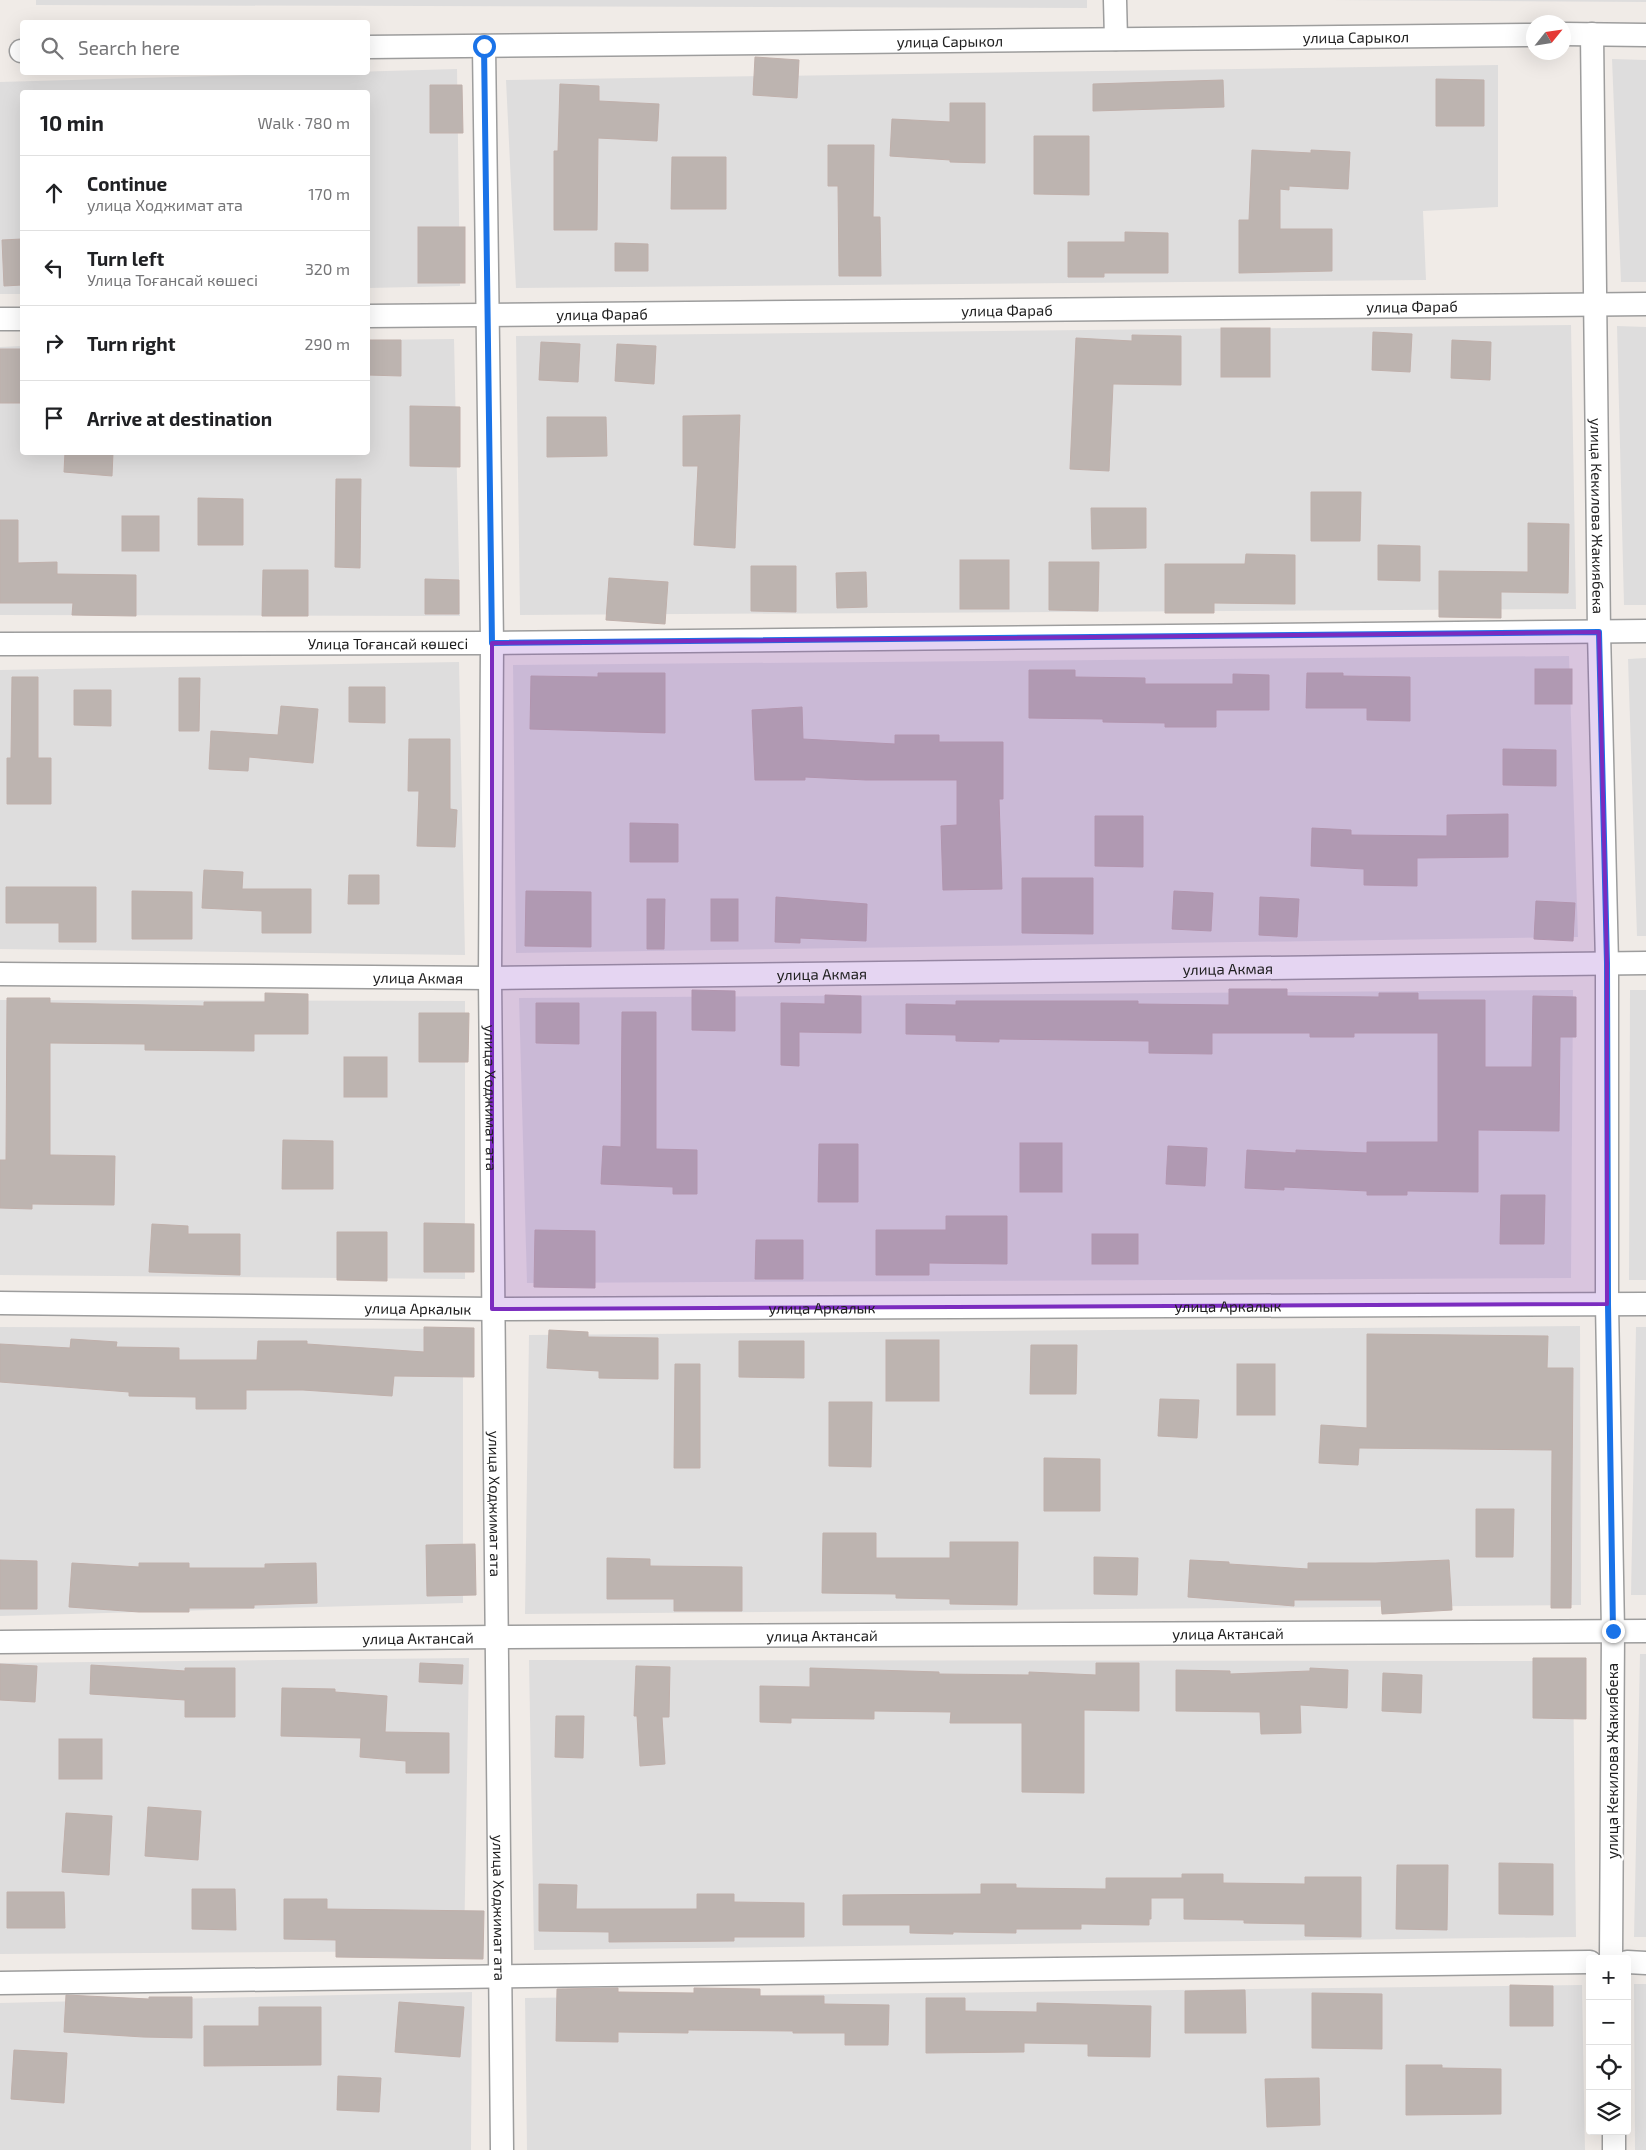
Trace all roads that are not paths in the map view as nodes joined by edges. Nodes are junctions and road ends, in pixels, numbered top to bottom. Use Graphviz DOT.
graph roads {
  1 [pos="1115,0"];
  2 [pos="1571,34"];
  3 [pos="1592,34"];
  4 [pos="1526,35"];
  5 [pos="1646,35"];
  6 [pos="1116,40"];
  7 [pos="484,46"];
  8 [pos="370,47"];
  9 [pos="1594,304"];
  10 [pos="1646,304"];
  11 [pos="487,315"];
  12 [pos="370,316"];
  13 [pos="0,319"];
  14 [pos="20,319"];
  15 [pos="1646,631"];
  16 [pos="1599,632"];
  17 [pos="492,643"];
  18 [pos="0,644"];
  19 [pos="1607,963"];
  20 [pos="1646,963"];
  21 [pos="0,974"];
  22 [pos="490,978"];
  23 [pos="0,1303"];
  24 [pos="1608,1304"];
  25 [pos="1646,1304"];
  26 [pos="492,1309"];
  27 [pos="1613,1631"];
  28 [pos="1646,1631"];
  29 [pos="497,1637"];
  30 [pos="0,1642"];
  31 [pos="1611,1955"];
  32 [pos="1586,1962"];
  33 [pos="1631,1962"];
  34 [pos="1646,1963"];
  35 [pos="501,1977"];
  36 [pos="0,1983"];
  37 [pos="1614,2135"];
  38 [pos="502,2150"];
  39 [pos="1614,2150"];
  1 -- 6 [label="street"];
  2 -- 3 [label="street"];
  3 -- 5 [label="street"];
  3 -- 9 [label="street, улица Кекилова Жакиябека"];
  4 -- 6 [label="street, улица Сарыкол"];
  6 -- 7 [label="street, улица Сарыкол"];
  7 -- 8 [label="street, улица Сарыкол"];
  7 -- 11 [label="street, улица Ходжимат ата"];
  9 -- 10 [label="street, улица Фараб"];
  9 -- 11 [label="street, улица Фараб"];
  9 -- 16 [label="street, улица Кекилова Жакиябека"];
  11 -- 12 [label="street, улица Фараб"];
  11 -- 17 [label="street, улица Ходжимат ата"];
  13 -- 14 [label="street"];
  15 -- 16 [label="street, Улица Тоғансай көшесі"];
  16 -- 17 [label="street, Улица Тоғансай көшесі"];
  16 -- 19 [label="street, улица Кекилова Жакиябека"];
  17 -- 18 [label="street, Улица Тоғансай көшесі"];
  17 -- 22 [label="street, улица Ходжимат ата"];
  19 -- 20 [label="street, улица Акмая"];
  19 -- 22 [label="street, улица Акмая"];
  19 -- 24 [label="street, улица Кекилова Жакиябека"];
  21 -- 22 [label="street, улица Акмая"];
  22 -- 26 [label="street, улица Ходжимат ата"];
  23 -- 26 [label="street, улица Аркалык"];
  24 -- 25 [label="street, улица Аркалык"];
  24 -- 26 [label="street, улица Аркалык"];
  24 -- 27 [label="street, улица Кекилова Жакиябека"];
  26 -- 29 [label="street, улица Ходжимат ата"];
  27 -- 28 [label="street, улица Актансай"];
  27 -- 29 [label="street, улица Актансай"];
  27 -- 31 [label="street, улица Кекилова Жакиябека"];
  29 -- 30 [label="street, улица Актансай"];
  29 -- 35 [label="street, улица Ходжимат ата"];
  32 -- 35 [label="street"];
  33 -- 34 [label="street"];
  35 -- 36 [label="street"];
  35 -- 38 [label="street, улица Ходжимат ата"];
  37 -- 39 [label="street"];
}
